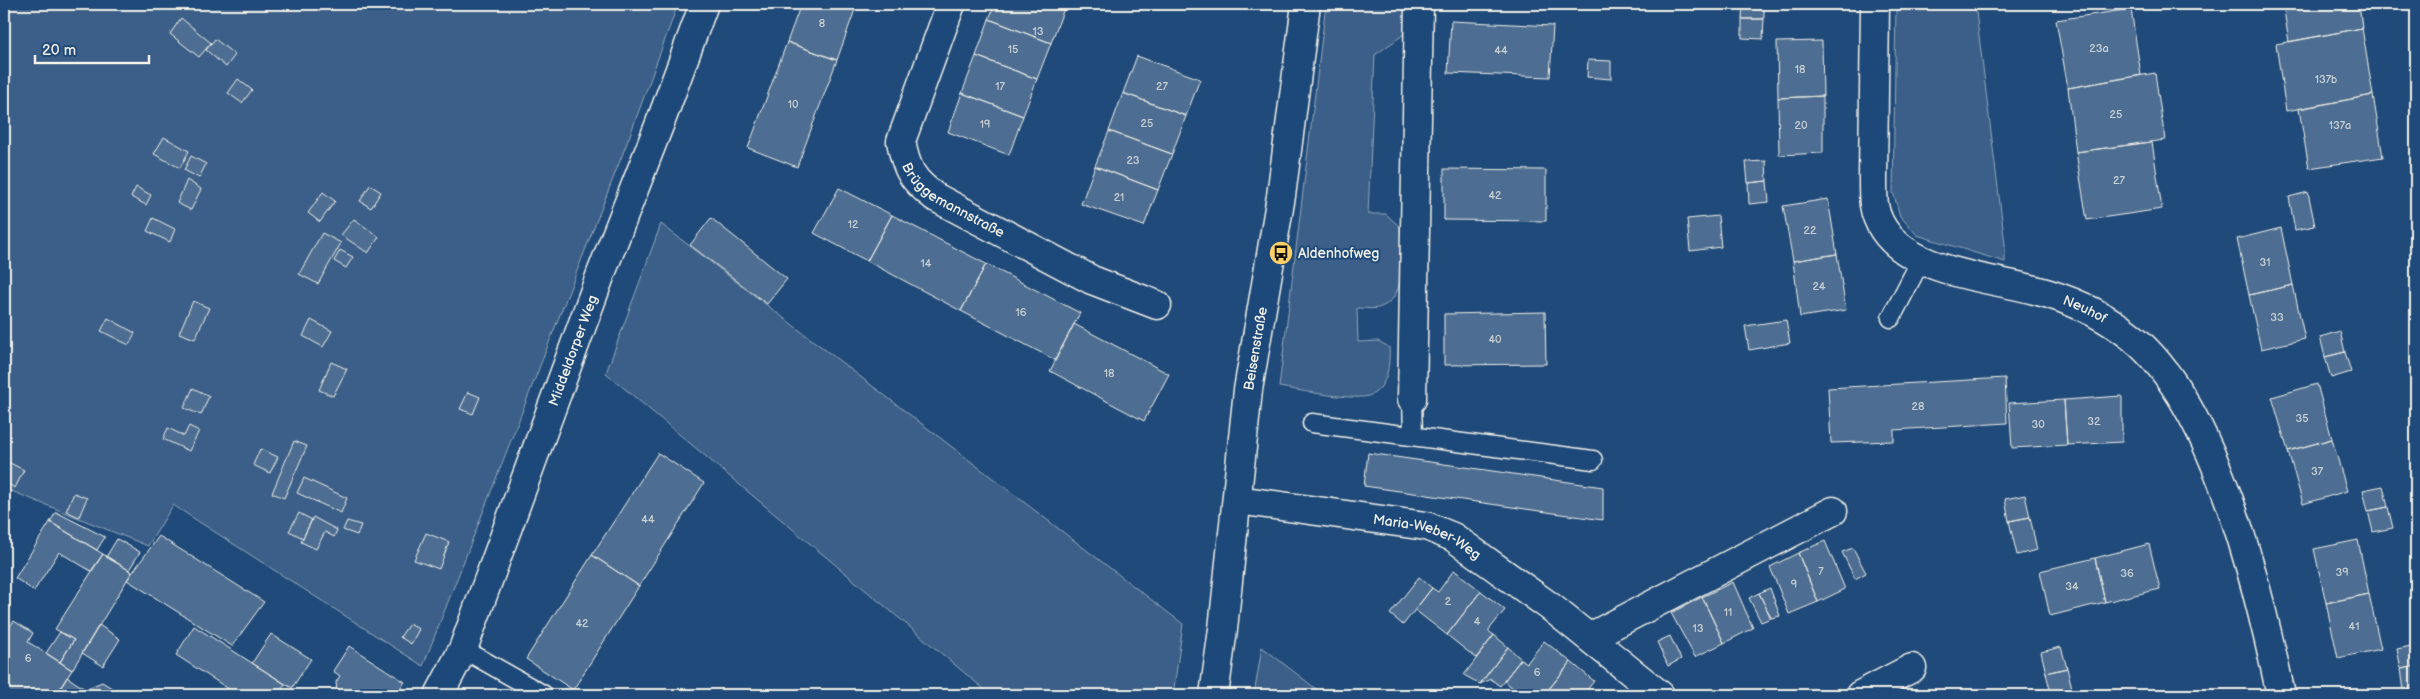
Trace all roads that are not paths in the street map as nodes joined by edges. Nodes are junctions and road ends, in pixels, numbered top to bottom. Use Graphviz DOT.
graph roads {
  1 [pos="704,4"];
  2 [pos="951,4"];
  3 [pos="1306,4"];
  4 [pos="1419,4"];
  5 [pos="1875,4"];
  6 [pos="1921,260"];
  7 [pos="1157,305"];
  8 [pos="1891,318"];
  9 [pos="1412,399"];
  10 [pos="1312,423"];
  11 [pos="1413,436"];
  12 [pos="1593,460"];
  13 [pos="1237,500"];
  14 [pos="1833,511"];
  15 [pos="1590,637"];
  16 [pos="463,649"];
  17 [pos="1912,668"];
  18 [pos="439,695"];
  19 [pos="544,695"];
  20 [pos="1214,695"];
  21 [pos="1660,695"];
  22 [pos="1860,695"];
  23 [pos="2281,695"];
  1 -- 16 [label="street, Middeldorper Weg"];
  2 -- 7 [label="street, Brüggemannstraße"];
  3 -- 13 [label="street, Beisenstraße"];
  4 -- 9 [label="street"];
  5 -- 6 [label="street, Neuhof"];
  6 -- 8 [label="lane"];
  6 -- 23 [label="street, Neuhof"];
  9 -- 11 [label="lane"];
  10 -- 11 [label="lane"];
  11 -- 12 [label="lane"];
  13 -- 15 [label="street, Maria-Weber-Weg"];
  13 -- 20 [label="street, Beisenstraße"];
  14 -- 15 [label="street"];
  15 -- 21 [label="street, Maria-Weber-Weg"];
  16 -- 18 [label="street, Middeldorper Weg"];
  16 -- 19 [label="lane"];
  17 -- 22 [label="street"];
}
